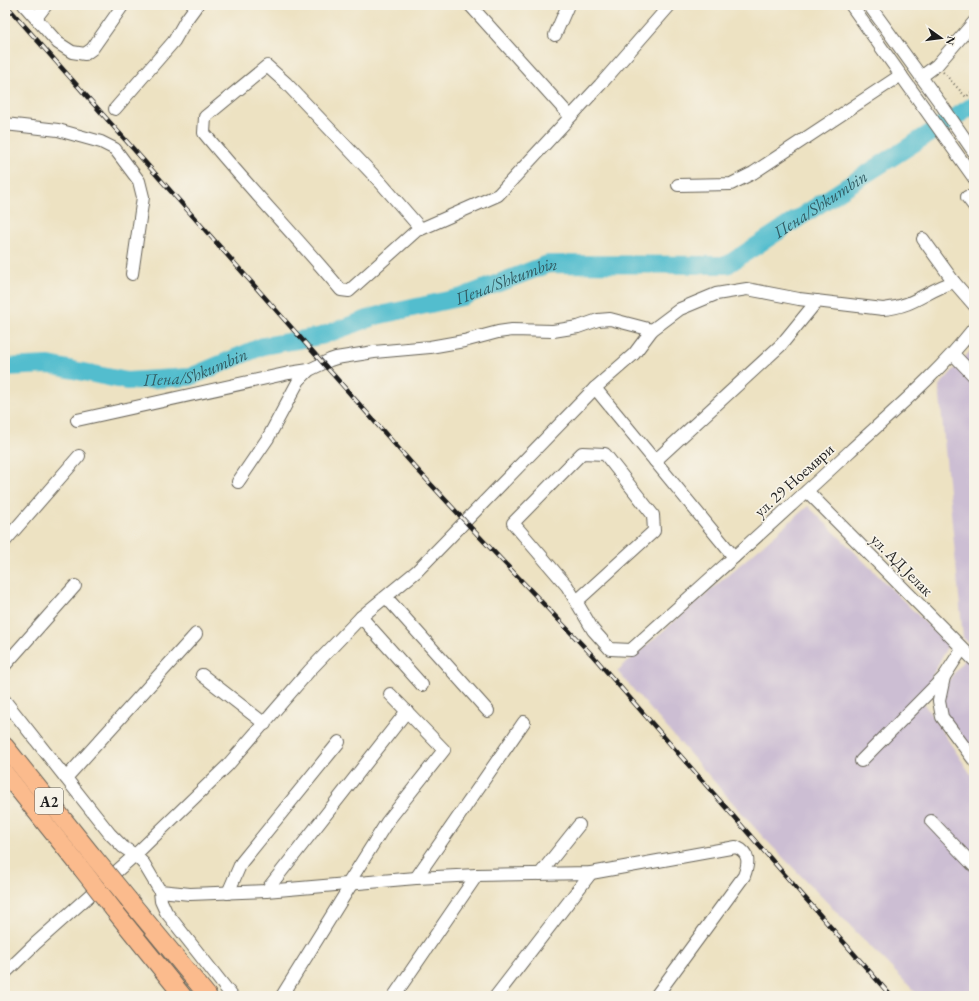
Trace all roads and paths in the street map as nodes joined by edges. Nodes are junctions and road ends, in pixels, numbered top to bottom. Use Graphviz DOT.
graph roads {
  1 [pos="24,5"];
  2 [pos="46,5"];
  3 [pos="124,5"];
  4 [pos="197,5"];
  5 [pos="470,5"];
  6 [pos="568,5"];
  7 [pos="670,5"];
  8 [pos="851,5"];
  9 [pos="869,5"];
  10 [pos="36,18"];
  11 [pos="974,22"];
  12 [pos="555,35"];
  13 [pos="937,65"];
  14 [pos="901,75"];
  15 [pos="921,77"];
  16 [pos="974,90"];
  17 [pos="115,109"];
  18 [pos="570,116"];
  19 [pos="5,124"];
  20 [pos="974,152"];
  21 [pos="974,178"];
  22 [pos="678,185"];
  23 [pos="421,229"];
  24 [pos="923,239"];
  25 [pos="132,274"];
  26 [pos="954,282"];
  27 [pos="817,301"];
  28 [pos="973,303"];
  29 [pos="974,328"];
  30 [pos="652,330"];
  31 [pos="953,354"];
  32 [pos="309,370"];
  33 [pos="974,376"];
  34 [pos="596,388"];
  35 [pos="77,420"];
  36 [pos="79,456"];
  37 [pos="655,461"];
  38 [pos="238,482"];
  39 [pos="807,491"];
  40 [pos="5,541"];
  41 [pos="734,557"];
  42 [pos="75,586"];
  43 [pos="386,597"];
  44 [pos="577,601"];
  45 [pos="361,617"];
  46 [pos="196,634"];
  47 [pos="962,649"];
  48 [pos="974,660"];
  49 [pos="5,666"];
  50 [pos="202,675"];
  51 [pos="944,678"];
  52 [pos="422,686"];
  53 [pos="390,694"];
  54 [pos="5,700"];
  55 [pos="407,711"];
  56 [pos="488,711"];
  57 [pos="524,722"];
  58 [pos="264,724"];
  59 [pos="339,742"];
  60 [pos="5,746"];
  61 [pos="861,760"];
  62 [pos="974,760"];
  63 [pos="5,773"];
  64 [pos="66,778"];
  65 [pos="5,785"];
  66 [pos="931,822"];
  67 [pos="579,825"];
  68 [pos="135,855"];
  69 [pos="974,866"];
  70 [pos="81,868"];
  71 [pos="591,873"];
  72 [pos="477,874"];
  73 [pos="540,874"];
  74 [pos="416,878"];
  75 [pos="350,884"];
  76 [pos="160,891"];
  77 [pos="266,891"];
  78 [pos="228,892"];
  79 [pos="5,973"];
  80 [pos="183,996"];
  81 [pos="208,996"];
  82 [pos="232,996"];
  83 [pos="282,996"];
  84 [pos="394,996"];
  85 [pos="496,996"];
  86 [pos="656,996"];
  1 -- 10 [label="street"];
  2 -- 10 [label="street"];
  3 -- 10 [label="street"];
  4 -- 17 [label="street"];
  5 -- 18 [label="street"];
  6 -- 12 [label="street"];
  7 -- 18 [label="street"];
  8 -- 14 [label="street"];
  9 -- 15 [label="street"];
  11 -- 13 [label="street"];
  13 -- 15 [label="street"];
  13 -- 16 [label="path"];
  14 -- 21 [label="street"];
  14 -- 22 [label="street"];
  15 -- 20 [label="street"];
  18 -- 23 [label="street"];
  19 -- 25 [label="street"];
  23 -- 23 [label="street"];
  24 -- 26 [label="street"];
  26 -- 27 [label="street"];
  26 -- 28 [label="street"];
  27 -- 30 [label="street"];
  27 -- 37 [label="street"];
  29 -- 31 [label="street, ул. 29 Ноември"];
  30 -- 32 [label="street"];
  30 -- 34 [label="street"];
  31 -- 33 [label="street"];
  31 -- 39 [label="street, ул. 29 Ноември"];
  32 -- 35 [label="street"];
  32 -- 38 [label="street"];
  34 -- 37 [label="street"];
  34 -- 43 [label="street"];
  36 -- 40 [label="street"];
  37 -- 41 [label="street"];
  39 -- 41 [label="street, ул. 29 Ноември"];
  39 -- 47 [label="street, ул. АД Јелак"];
  41 -- 44 [label="street, ул. 29 Ноември"];
  42 -- 49 [label="street"];
  43 -- 45 [label="street"];
  43 -- 56 [label="street"];
  44 -- 44 [label="street"];
  45 -- 52 [label="street"];
  45 -- 58 [label="street"];
  46 -- 64 [label="street"];
  47 -- 48 [label="street, ул. АД Јелак"];
  47 -- 51 [label="street"];
  50 -- 58 [label="street"];
  51 -- 61 [label="street"];
  51 -- 62 [label="street"];
  53 -- 55 [label="street"];
  54 -- 64 [label="street"];
  55 -- 75 [label="street"];
  55 -- 77 [label="street"];
  57 -- 74 [label="street"];
  58 -- 68 [label="street"];
  59 -- 78 [label="street"];
  60 -- 81 [label="highway, A2, bridge"];
  63 -- 70 [label="highway, A2"];
  64 -- 68 [label="street"];
  65 -- 70 [label="street"];
  66 -- 69 [label="street"];
  67 -- 73 [label="street"];
  68 -- 76 [label="street"];
  68 -- 79 [label="street"];
  70 -- 80 [label="highway, A2, bridge"];
  71 -- 73 [label="street"];
  71 -- 85 [label="street"];
  71 -- 86 [label="street"];
  72 -- 73 [label="street"];
  72 -- 74 [label="street"];
  72 -- 84 [label="street"];
  74 -- 75 [label="street"];
  75 -- 77 [label="street"];
  75 -- 83 [label="street"];
  76 -- 78 [label="street"];
  76 -- 82 [label="street"];
  77 -- 78 [label="street"];
}
